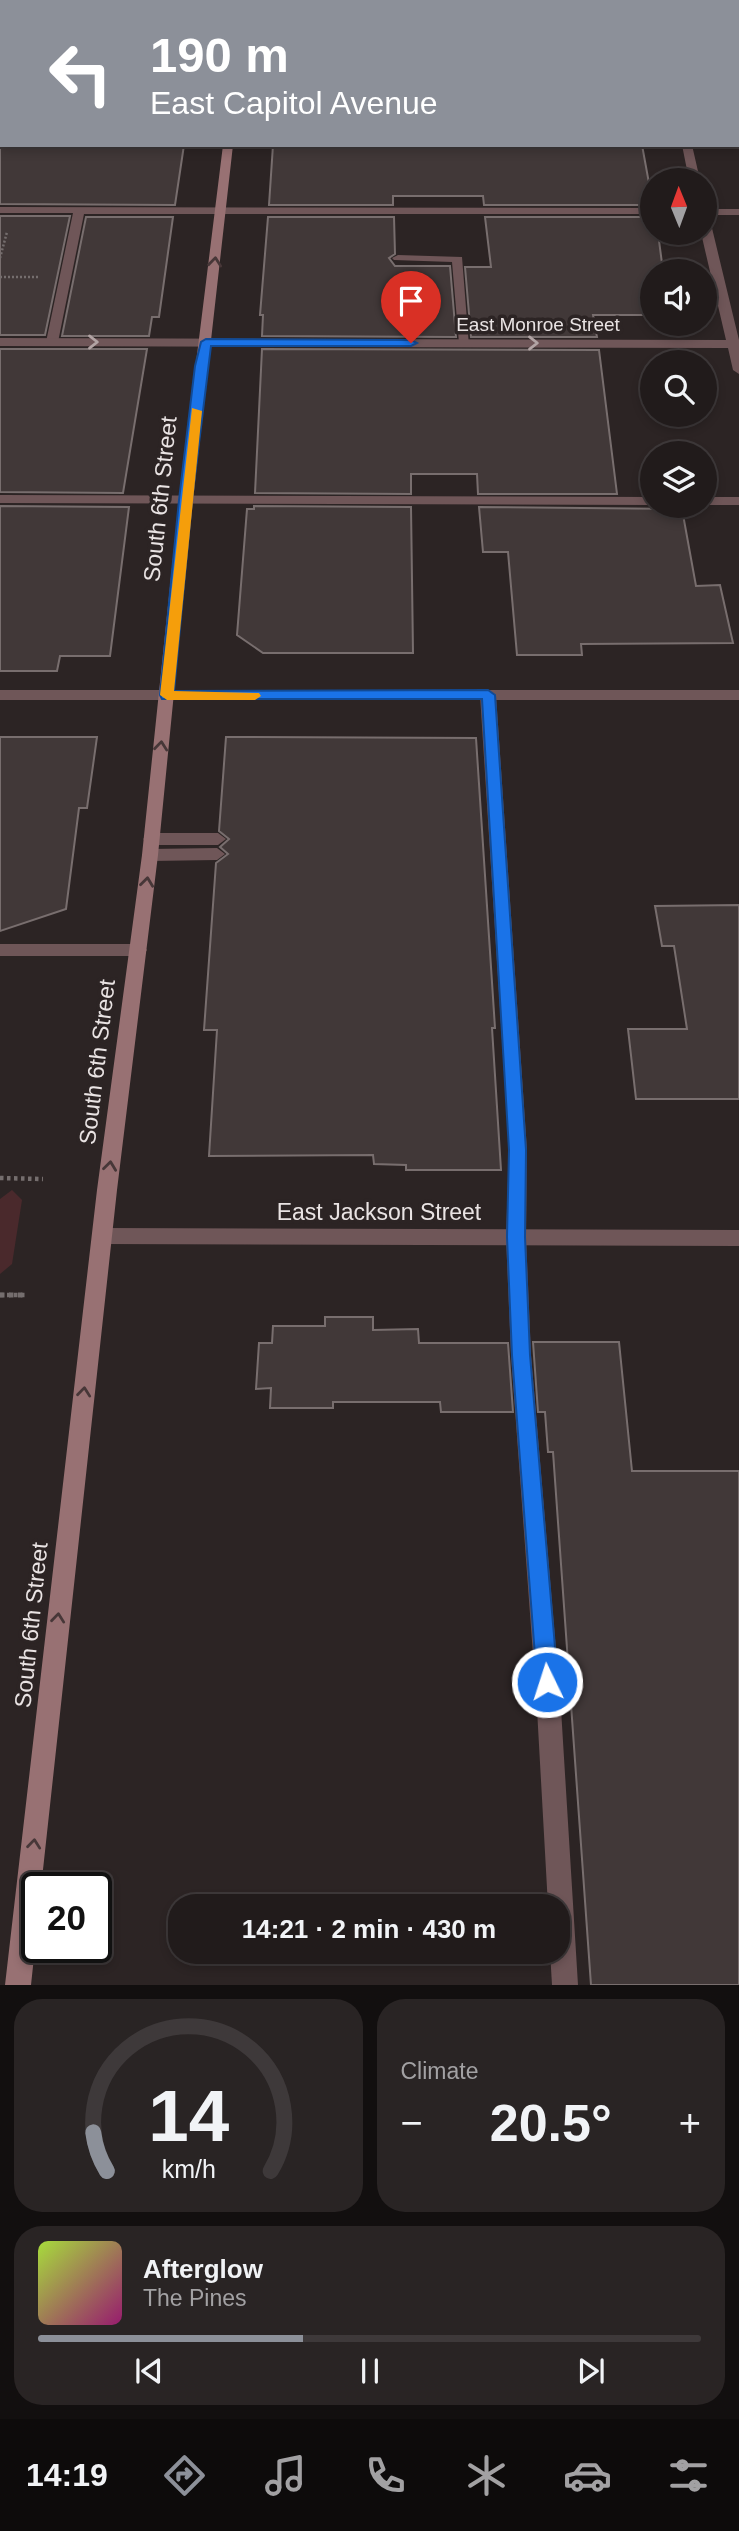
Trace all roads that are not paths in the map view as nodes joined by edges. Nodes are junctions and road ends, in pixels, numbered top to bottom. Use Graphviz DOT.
graph roads {
  1 [pos="228,147"];
  2 [pos="687,147"];
  3 [pos="692,168"];
  4 [pos="0,210"];
  5 [pos="79,210"];
  6 [pos="221,211"];
  7 [pos="640,211"];
  8 [pos="718,212"];
  9 [pos="739,212"];
  10 [pos="710,245"];
  11 [pos="398,258"];
  12 [pos="0,342"];
  13 [pos="52,342"];
  14 [pos="206,342"];
  15 [pos="465,343"];
  16 [pos="736,344"];
  17 [pos="739,370"];
  18 [pos="0,499"];
  19 [pos="186,500"];
  20 [pos="640,501"];
  21 [pos="717,501"];
  22 [pos="739,501"];
  23 [pos="0,695"];
  24 [pos="167,695"];
  25 [pos="488,695"];
  26 [pos="739,695"];
  27 [pos="217,846"];
  28 [pos="150,847"];
  29 [pos="0,950"];
  30 [pos="138,950"];
  31 [pos="102,1236"];
  32 [pos="516,1237"];
  33 [pos="739,1238"];
  34 [pos="18,1985"];
  35 [pos="565,1985"];
  1 -- 6 [label="main road, South 6th Street"];
  2 -- 3 [label="street"];
  4 -- 5 [label="street"];
  5 -- 6 [label="street"];
  5 -- 13 [label="street"];
  6 -- 7 [label="street"];
  14 -- 6 [label="main road, South 6th Street, one-way"];
  8 -- 9 [label="street"];
  10 -- 16 [label="street"];
  11 -- 15 [label="street"];
  12 -- 13 [label="street, East Monroe Street"];
  13 -- 14 [label="street, East Monroe Street, one-way"];
  14 -- 15 [label="street, East Monroe Street"];
  14 -- 19 [label="main road, South 6th Street"];
  15 -- 16 [label="street, East Monroe Street, one-way"];
  16 -- 17 [label="street"];
  18 -- 19 [label="street"];
  19 -- 20 [label="street"];
  19 -- 24 [label="main road, South 6th Street"];
  21 -- 22 [label="street"];
  23 -- 24 [label="street"];
  24 -- 25 [label="street"];
  28 -- 24 [label="main road, South 6th Street, one-way"];
  25 -- 26 [label="street"];
  25 -- 32 [label="street"];
  27 -- 28 [label="street"];
  30 -- 28 [label="main road, South 6th Street, one-way"];
  29 -- 30 [label="street"];
  31 -- 30 [label="main road, South 6th Street, one-way"];
  31 -- 32 [label="street, East Jackson Street"];
  34 -- 31 [label="main road, South 6th Street, one-way"];
  32 -- 33 [label="street, East Jackson Street"];
  32 -- 35 [label="street"];
}
